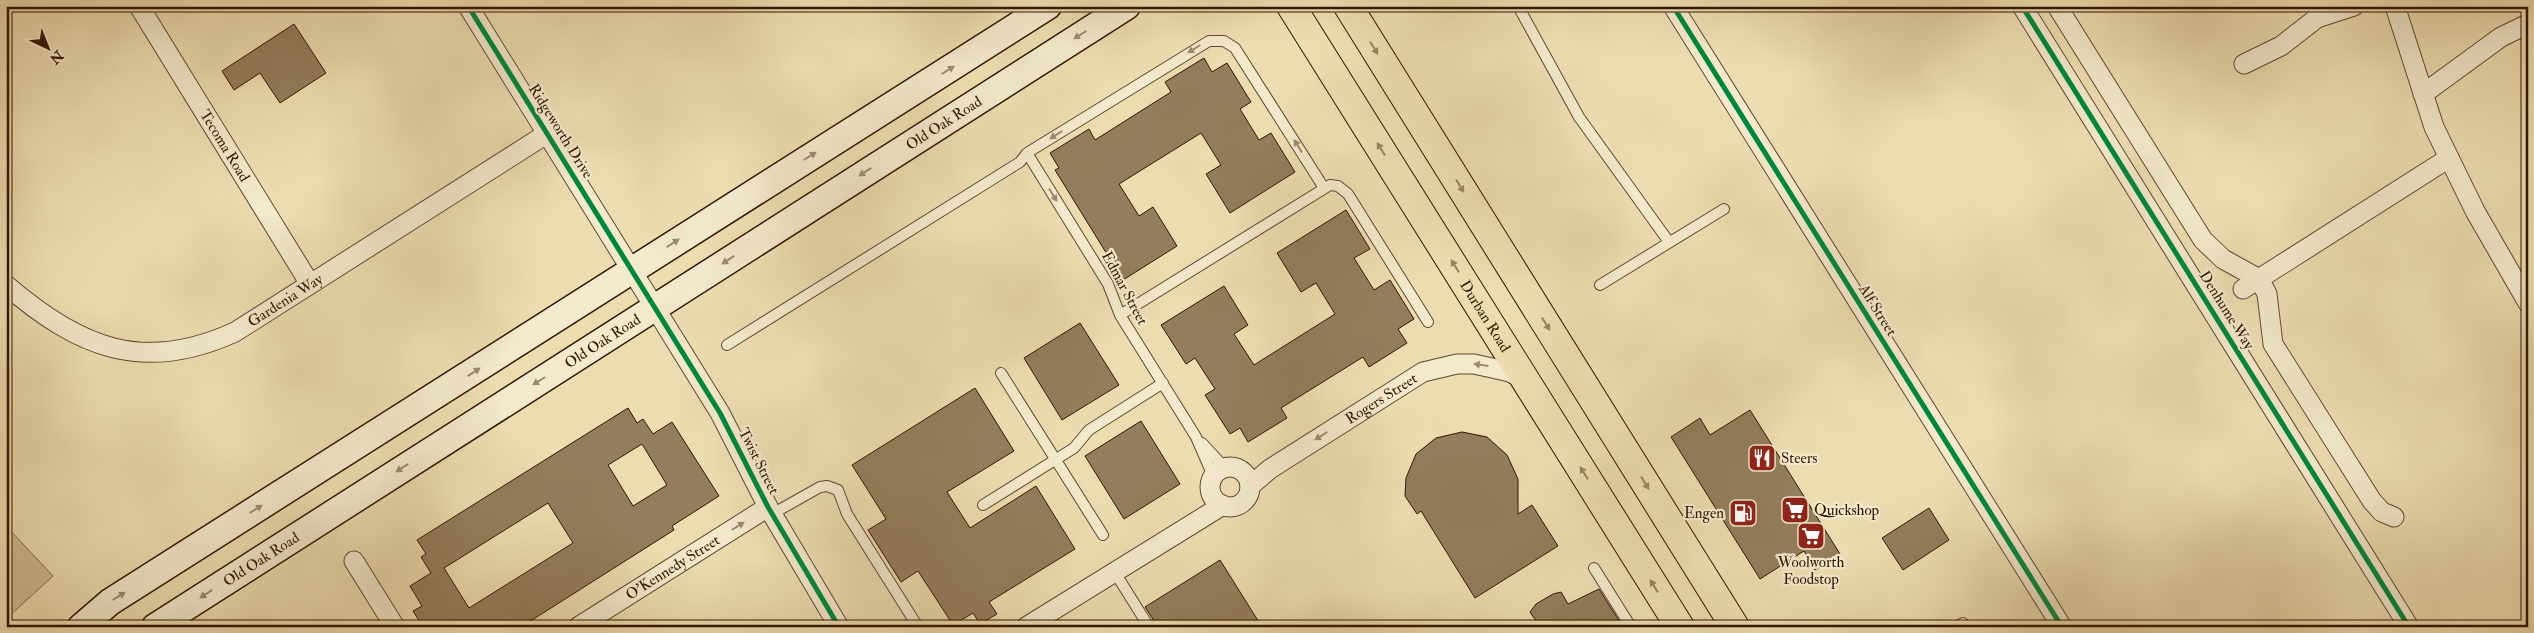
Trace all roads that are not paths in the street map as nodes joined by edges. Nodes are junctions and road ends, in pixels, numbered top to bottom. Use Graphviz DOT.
graph roads {
  1 [pos="139,6"];
  2 [pos="468,6"];
  3 [pos="1048,6"];
  4 [pos="1127,6"];
  5 [pos="1291,6"];
  6 [pos="1348,6"];
  7 [pos="1673,6"];
  8 [pos="2022,6"];
  9 [pos="2058,6"];
  10 [pos="2354,6"];
  11 [pos="2394,6"];
  12 [pos="1522,8"];
  13 [pos="2528,24"];
  14 [pos="2244,64"];
  15 [pos="2423,94"];
  16 [pos="548,133"];
  17 [pos="1027,153"];
  18 [pos="2448,158"];
  19 [pos="1324,188"];
  20 [pos="1724,209"];
  21 [pos="1669,242"];
  22 [pos="632,270"];
  23 [pos="2259,279"];
  24 [pos="310,284"];
  25 [pos="6,285"];
  26 [pos="1600,285"];
  27 [pos="2242,289"];
  28 [pos="2528,303"];
  29 [pos="654,308"];
  30 [pos="1120,315"];
  31 [pos="1428,322"];
  32 [pos="727,345"];
  33 [pos="1001,373"];
  34 [pos="1527,382"];
  35 [pos="1163,384"];
  36 [pos="1056,460"];
  37 [pos="1219,472"];
  38 [pos="1250,486"];
  39 [pos="1217,501"];
  40 [pos="983,505"];
  41 [pos="770,511"];
  42 [pos="2394,517"];
  43 [pos="1103,535"];
  44 [pos="354,561"];
  45 [pos="1594,568"];
  46 [pos="1114,572"];
  47 [pos="81,627"];
  48 [pos="155,627"];
  49 [pos="396,627"];
  50 [pos="578,627"];
  51 [pos="839,627"];
  52 [pos="918,627"];
  53 [pos="1026,627"];
  54 [pos="1149,627"];
  55 [pos="1631,627"];
  56 [pos="1680,627"];
  57 [pos="1735,627"];
  58 [pos="2062,627"];
  59 [pos="2409,627"];
  1 -- 24 [label="street, Tecoma Road"];
  2 -- 16 [label="street, Ridgeworth Drive"];
  22 -- 3 [label="main road, one-way"];
  4 -- 29 [label="main road, Old Oak Road, one-way"];
  34 -- 5 [label="main road, Durban Road, one-way"];
  6 -- 57 [label="main road, one-way"];
  7 -- 58 [label="street, Alf Street"];
  8 -- 59 [label="street, Denhume Way"];
  9 -- 23 [label="street"];
  10 -- 14 [label="street"];
  11 -- 15 [label="street"];
  12 -- 21 [label="lane"];
  13 -- 15 [label="street"];
  15 -- 18 [label="street"];
  16 -- 22 [label="street, Ridgeworth Drive"];
  16 -- 24 [label="street, Gardenia Way"];
  19 -- 17 [label="lane, one-way"];
  17 -- 30 [label="lane, Edmar Street, one-way"];
  17 -- 32 [label="lane"];
  18 -- 23 [label="street"];
  18 -- 28 [label="street"];
  19 -- 30 [label="lane"];
  19 -- 31 [label="lane"];
  20 -- 21 [label="lane"];
  21 -- 26 [label="lane"];
  22 -- 29 [label="street, Ridgeworth Drive"];
  47 -- 22 [label="main road, one-way"];
  23 -- 27 [label="street"];
  23 -- 42 [label="street"];
  24 -- 25 [label="street, Gardenia Way"];
  29 -- 41 [label="street, Twist Street"];
  29 -- 48 [label="main road, Old Oak Road, one-way"];
  30 -- 35 [label="lane, Edmar Street"];
  33 -- 36 [label="lane"];
  34 -- 38 [label="street, Rogers Street, one-way"];
  56 -- 34 [label="main road, Durban Road, one-way"];
  35 -- 36 [label="lane"];
  35 -- 37 [label="lane, Edmar Street"];
  36 -- 40 [label="lane"];
  36 -- 43 [label="lane"];
  37 -- 38 [label="street"];
  37 -- 39 [label="street"];
  38 -- 39 [label="street"];
  39 -- 46 [label="street"];
  50 -- 41 [label="street, O'Kennedy Street, one-way"];
  41 -- 51 [label="street, Twist Street"];
  41 -- 52 [label="lane"];
  44 -- 49 [label="street"];
  45 -- 55 [label="lane"];
  46 -- 53 [label="street"];
  46 -- 54 [label="lane"];
}
